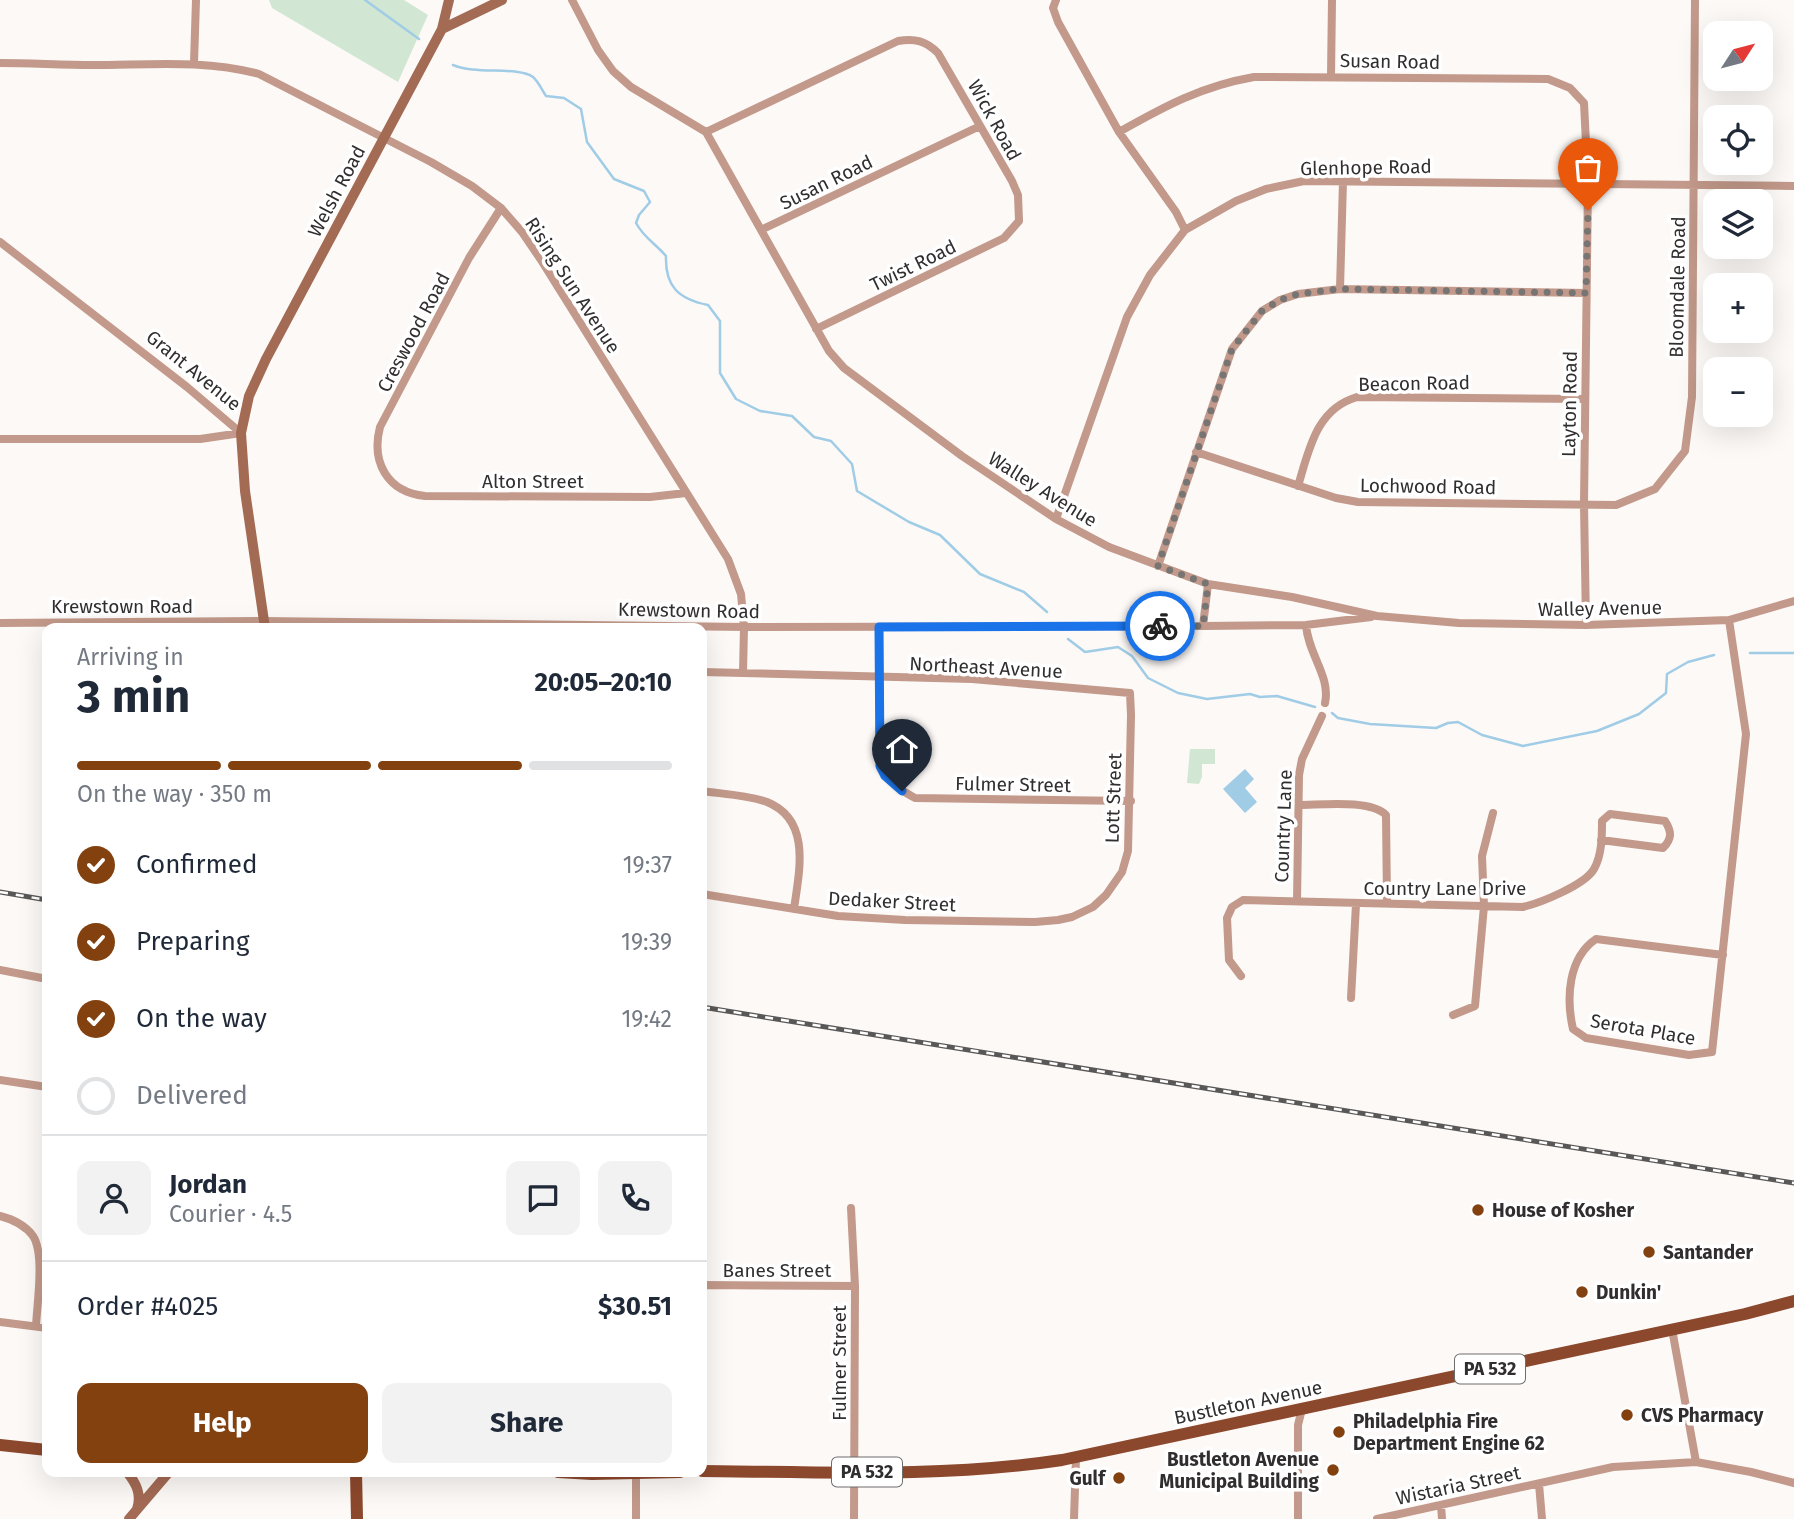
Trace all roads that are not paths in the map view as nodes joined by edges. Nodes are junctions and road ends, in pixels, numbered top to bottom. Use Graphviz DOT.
graph roads {
  1 [pos="195,0"];
  2 [pos="449,0"];
  3 [pos="502,0"];
  4 [pos="572,0"];
  5 [pos="1056,0"];
  6 [pos="1332,0"];
  7 [pos="1695,0"];
  8 [pos="442,29"];
  9 [pos="0,63"];
  10 [pos="194,63"];
  11 [pos="1331,76"];
  12 [pos="980,126"];
  13 [pos="706,132"];
  14 [pos="1119,132"];
  15 [pos="384,138"];
  16 [pos="1343,181"];
  17 [pos="1588,183"];
  18 [pos="1694,185"];
  19 [pos="1794,186"];
  20 [pos="501,208"];
  21 [pos="1019,222"];
  22 [pos="761,230"];
  23 [pos="1185,230"];
  24 [pos="0,242"];
  25 [pos="1340,289"];
  26 [pos="1586,293"];
  27 [pos="817,329"];
  28 [pos="1585,399"];
  29 [pos="241,433"];
  30 [pos="0,439"];
  31 [pos="1196,452"];
  32 [pos="386,476"];
  33 [pos="1298,486"];
  34 [pos="686,493"];
  35 [pos="1584,504"];
  36 [pos="1056,519"];
  37 [pos="1158,566"];
  38 [pos="1208,584"];
  39 [pos="1794,601"];
  40 [pos="1377,616"];
  41 [pos="1729,620"];
  42 [pos="0,623"];
  43 [pos="42,623"];
  44 [pos="265,623"];
  45 [pos="1306,625"];
  46 [pos="1586,625"];
  47 [pos="1203,626"];
  48 [pos="707,627"];
  49 [pos="744,627"];
  50 [pos="879,627"];
  51 [pos="707,672"];
  52 [pos="743,673"];
  53 [pos="878,678"];
  54 [pos="1325,703"];
  55 [pos="1131,706"];
  56 [pos="1322,716"];
  57 [pos="707,792"];
  58 [pos="1130,801"];
  59 [pos="1299,805"];
  60 [pos="1493,813"];
  61 [pos="1601,840"];
  62 [pos="707,895"];
  63 [pos="1297,900"];
  64 [pos="1387,903"];
  65 [pos="1356,904"];
  66 [pos="1484,906"];
  67 [pos="794,909"];
  68 [pos="1080,913"];
  69 [pos="1723,955"];
  70 [pos="0,970"];
  71 [pos="1241,976"];
  72 [pos="42,978"];
  73 [pos="1351,998"];
  74 [pos="1452,1015"];
  75 [pos="0,1080"];
  76 [pos="42,1086"];
  77 [pos="851,1208"];
  78 [pos="0,1216"];
  79 [pos="707,1286"];
  80 [pos="855,1286"];
  81 [pos="1794,1301"];
  82 [pos="0,1322"];
  83 [pos="36,1326"];
  84 [pos="42,1327"];
  85 [pos="1672,1329"];
  86 [pos="1302,1409"];
  87 [pos="0,1445"];
  88 [pos="42,1449"];
  89 [pos="1076,1457"];
  90 [pos="1696,1462"];
  91 [pos="707,1471"];
  92 [pos="854,1472"];
  93 [pos="131,1477"];
  94 [pos="165,1477"];
  95 [pos="356,1477"];
  96 [pos="636,1477"];
  97 [pos="1794,1483"];
  98 [pos="1539,1484"];
  99 [pos="1441,1505"];
  100 [pos="132,1515"];
  101 [pos="356,1519"];
  102 [pos="636,1519"];
  103 [pos="854,1519"];
  104 [pos="1074,1519"];
  105 [pos="1298,1519"];
  106 [pos="1377,1519"];
  107 [pos="1442,1519"];
  108 [pos="1542,1519"];
  1 -- 10 [label="street"];
  2 -- 8 [label="main road, Welsh Road"];
  3 -- 8 [label="main road"];
  4 -- 13 [label="street, Walley Avenue"];
  5 -- 14 [label="street"];
  6 -- 11 [label="street"];
  7 -- 18 [label="street, Bloomdale Road"];
  8 -- 15 [label="main road, Welsh Road"];
  9 -- 10 [label="street, Rising Sun Avenue"];
  10 -- 15 [label="street, Rising Sun Avenue"];
  11 -- 14 [label="street, Susan Road"];
  11 -- 17 [label="street, Susan Road"];
  12 -- 13 [label="street, Wick Road"];
  12 -- 21 [label="street, Wick Road"];
  12 -- 22 [label="street, Susan Road"];
  13 -- 22 [label="street, Walley Avenue"];
  14 -- 23 [label="street"];
  15 -- 20 [label="street, Rising Sun Avenue"];
  15 -- 29 [label="main road, Welsh Road"];
  16 -- 17 [label="street, Glenhope Road"];
  16 -- 23 [label="street, Glenhope Road"];
  16 -- 25 [label="street"];
  17 -- 18 [label="street, Glenhope Road"];
  17 -- 26 [label="street, Layton Road"];
  18 -- 19 [label="street, Glenhope Road"];
  18 -- 35 [label="street, Bloomdale Road"];
  20 -- 32 [label="street, Creswood Road"];
  20 -- 34 [label="street, Rising Sun Avenue"];
  21 -- 27 [label="street, Twist Road"];
  22 -- 27 [label="street, Walley Avenue"];
  23 -- 36 [label="street, Glenhope Road"];
  24 -- 29 [label="street, Grant Avenue"];
  25 -- 26 [label="street"];
  25 -- 31 [label="street"];
  26 -- 28 [label="street, Layton Road"];
  27 -- 36 [label="street, Walley Avenue"];
  28 -- 33 [label="street, Beacon Road"];
  28 -- 35 [label="street, Layton Road"];
  29 -- 30 [label="street"];
  29 -- 44 [label="main road, Grant Avenue"];
  31 -- 33 [label="street, Lochwood Road"];
  31 -- 37 [label="street"];
  32 -- 34 [label="street, Alton Street"];
  33 -- 35 [label="street, Lochwood Road"];
  34 -- 49 [label="street, Rising Sun Avenue"];
  35 -- 46 [label="street, Layton Road"];
  36 -- 37 [label="street, Walley Avenue"];
  37 -- 38 [label="street, Walley Avenue"];
  38 -- 40 [label="street, Walley Avenue"];
  38 -- 47 [label="street"];
  39 -- 41 [label="street, Walley Avenue"];
  40 -- 45 [label="street, Krewstown Road"];
  40 -- 46 [label="street, Walley Avenue"];
  41 -- 46 [label="street, Walley Avenue"];
  41 -- 69 [label="street, Serota Place"];
  42 -- 43 [label="street, Krewstown Road"];
  45 -- 47 [label="street, Krewstown Road"];
  45 -- 54 [label="street"];
  47 -- 50 [label="street, Krewstown Road"];
  48 -- 49 [label="street, Krewstown Road"];
  49 -- 50 [label="street, Krewstown Road"];
  49 -- 52 [label="street, Rising Sun Avenue"];
  50 -- 53 [label="street, Fulmer Street"];
  51 -- 52 [label="street, Northeast Avenue"];
  52 -- 53 [label="street, Northeast Avenue"];
  53 -- 55 [label="street, Northeast Avenue"];
  53 -- 58 [label="street, Fulmer Street"];
  55 -- 58 [label="street, Lott Street"];
  56 -- 59 [label="street, Country Lane"];
  57 -- 67 [label="street"];
  58 -- 68 [label="street, Lott Street"];
  59 -- 63 [label="street, Country Lane"];
  59 -- 64 [label="street"];
  60 -- 66 [label="street"];
  61 -- 61 [label="street, Country Lane Drive"];
  61 -- 66 [label="street, Country Lane Drive"];
  62 -- 67 [label="street, Dedaker Street"];
  63 -- 65 [label="street, Country Lane Drive"];
  63 -- 71 [label="street, Country Lane Drive"];
  64 -- 65 [label="street, Country Lane Drive"];
  64 -- 66 [label="street, Country Lane Drive"];
  65 -- 73 [label="street"];
  66 -- 74 [label="street"];
  67 -- 68 [label="street, Dedaker Street"];
  69 -- 69 [label="street, Serota Place"];
  70 -- 72 [label="street"];
  75 -- 76 [label="street"];
  77 -- 80 [label="street, Fulmer Street"];
  78 -- 83 [label="street"];
  79 -- 80 [label="street, Banes Street"];
  80 -- 92 [label="street, Fulmer Street"];
  81 -- 85 [label="main road, Bustleton Avenue / PA 532"];
  82 -- 83 [label="street"];
  83 -- 84 [label="street"];
  85 -- 86 [label="main road, Bustleton Avenue / PA 532"];
  85 -- 90 [label="street"];
  86 -- 89 [label="main road, Bustleton Avenue / PA 532"];
  86 -- 105 [label="street"];
  87 -- 88 [label="main road"];
  89 -- 92 [label="main road, Bustleton Avenue / PA 532"];
  89 -- 104 [label="street"];
  90 -- 97 [label="street, Wistaria Street"];
  90 -- 98 [label="street, Wistaria Street"];
  91 -- 92 [label="main road, Bustleton Avenue / PA 532"];
  92 -- 103 [label="street, Fulmer Street"];
  93 -- 100 [label="main road"];
  94 -- 100 [label="main road"];
  95 -- 101 [label="main road"];
  96 -- 102 [label="street"];
  98 -- 99 [label="street, Wistaria Street"];
  98 -- 108 [label="street"];
  99 -- 106 [label="street, Wistaria Street"];
  99 -- 107 [label="street"];
}
